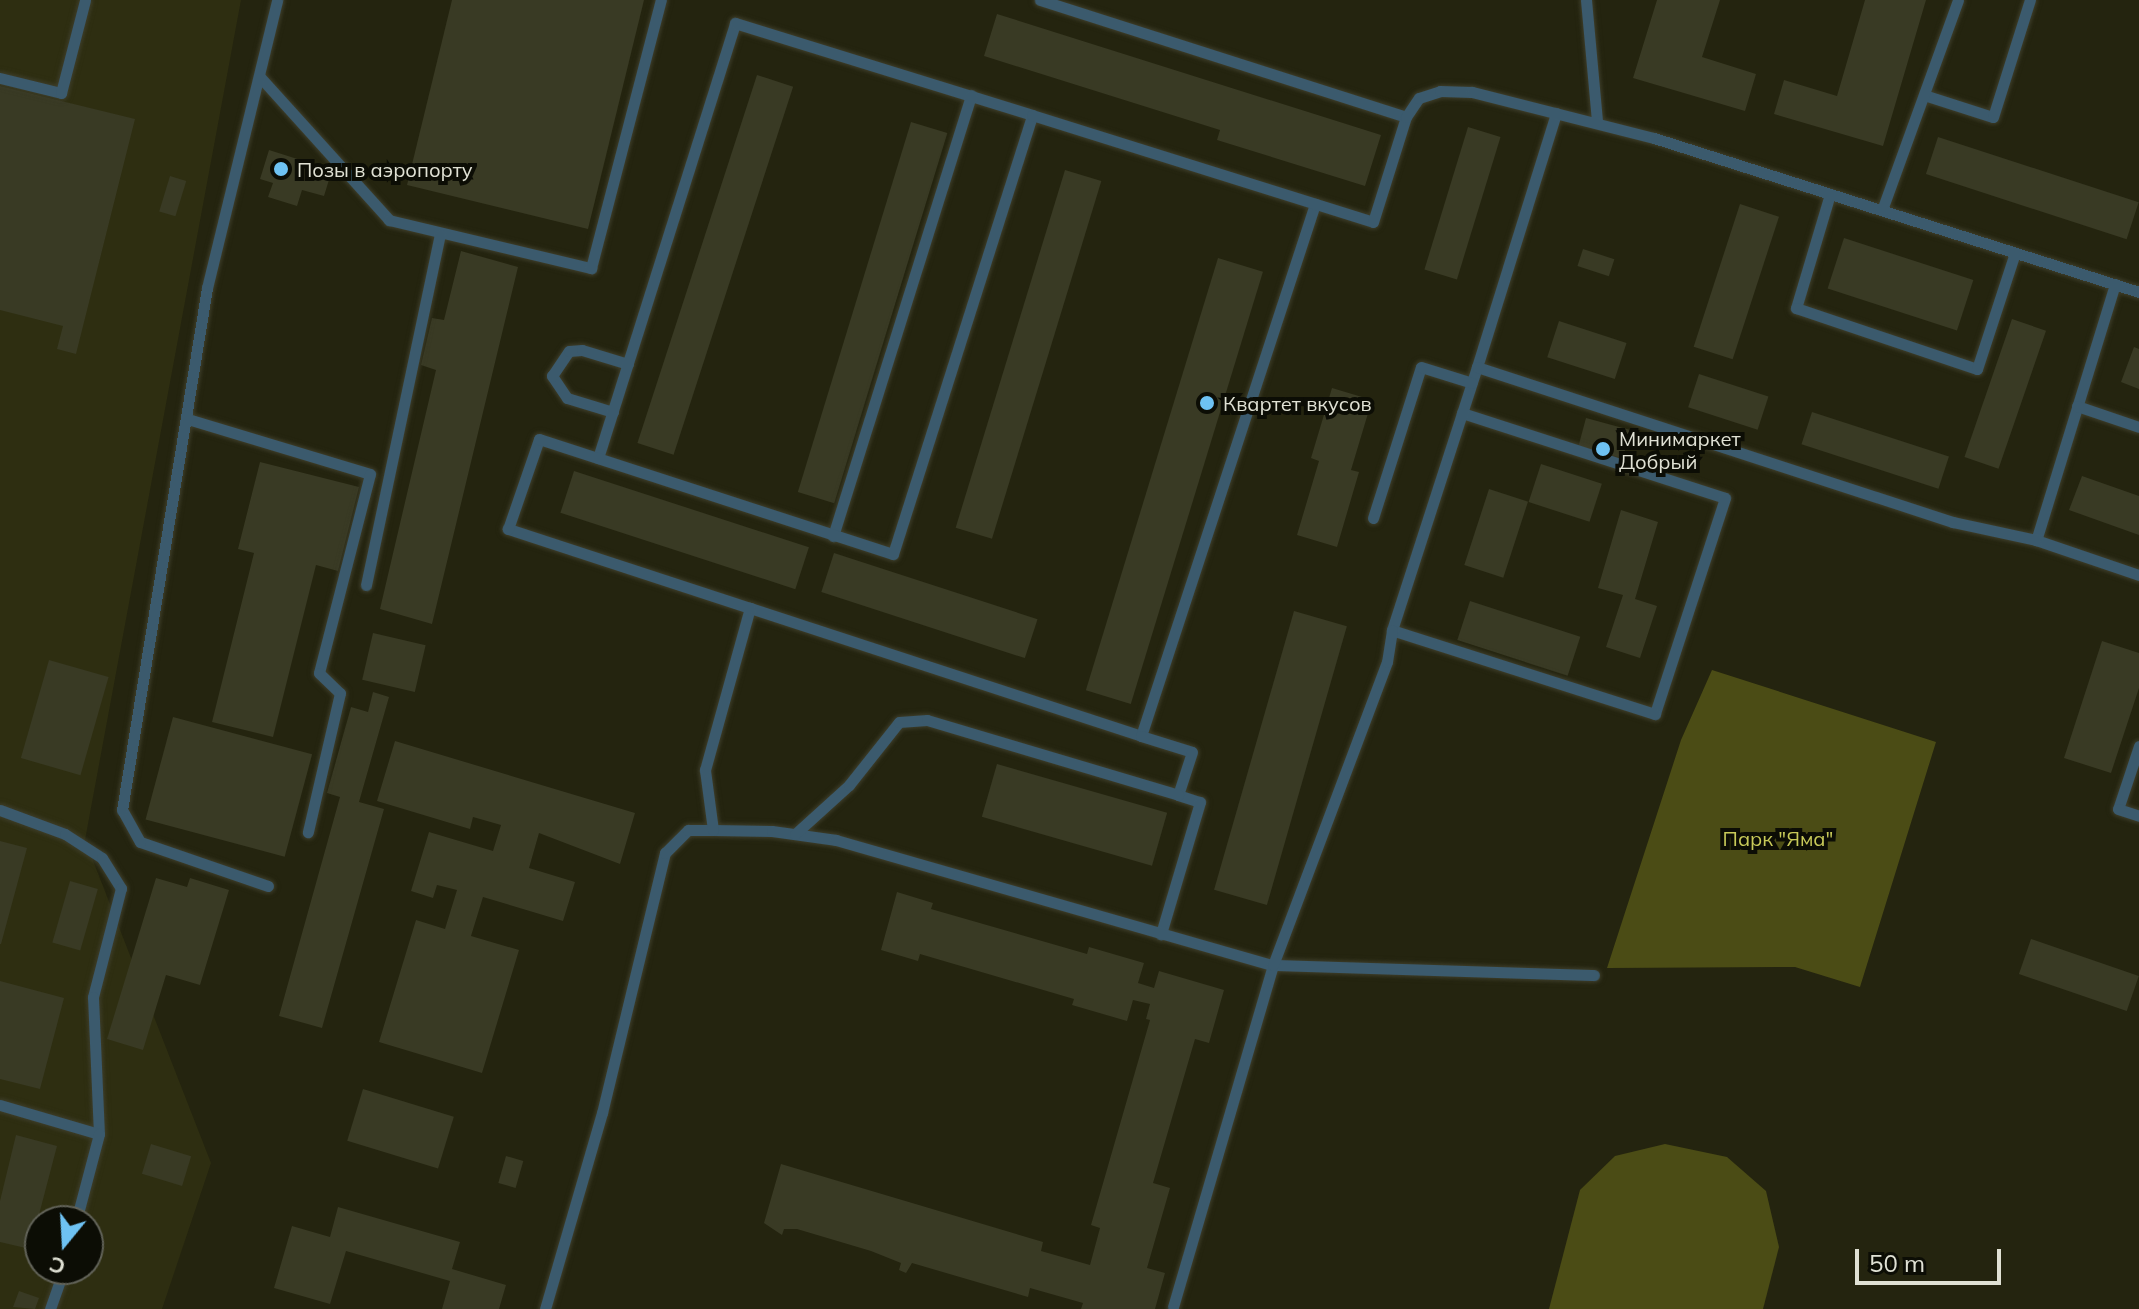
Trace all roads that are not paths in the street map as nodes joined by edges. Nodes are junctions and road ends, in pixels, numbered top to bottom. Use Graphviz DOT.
graph roads {
  1 [pos="85,0"];
  2 [pos="277,0"];
  3 [pos="661,0"];
  4 [pos="1040,0"];
  5 [pos="1586,0"];
  6 [pos="1958,0"];
  7 [pos="2030,0"];
  8 [pos="260,77"];
  9 [pos="0,78"];
  10 [pos="971,95"];
  11 [pos="1924,95"];
  12 [pos="1556,113"];
  13 [pos="1032,115"];
  14 [pos="1406,117"];
  15 [pos="1597,122"];
  16 [pos="1830,194"];
  17 [pos="1315,204"];
  18 [pos="1882,210"];
  19 [pos="440,235"];
  20 [pos="2015,253"];
  21 [pos="2115,284"];
  22 [pos="2139,292"];
  23 [pos="628,364"];
  24 [pos="1477,367"];
  25 [pos="1472,383"];
  26 [pos="2077,406"];
  27 [pos="613,412"];
  28 [pos="1462,413"];
  29 [pos="188,419"];
  30 [pos="2139,427"];
  31 [pos="598,458"];
  32 [pos="1373,518"];
  33 [pos="833,536"];
  34 [pos="2036,540"];
  35 [pos="2139,575"];
  36 [pos="366,585"];
  37 [pos="750,608"];
  38 [pos="1392,630"];
  39 [pos="1141,736"];
  40 [pos="2139,746"];
  41 [pos="1178,795"];
  42 [pos="0,810"];
  43 [pos="2139,816"];
  44 [pos="713,830"];
  45 [pos="308,832"];
  46 [pos="795,834"];
  47 [pos="268,886"];
  48 [pos="1161,934"];
  49 [pos="1273,965"];
  50 [pos="1594,975"];
  51 [pos="0,1105"];
  52 [pos="99,1134"];
  53 [pos="80,1205"];
  54 [pos="58,1285"];
  55 [pos="1173,1307"];
  56 [pos="50,1309"];
  57 [pos="545,1309"];
  1 -- 9 [label="lane"];
  2 -- 8 [label="lane"];
  3 -- 19 [label="lane"];
  4 -- 14 [label="lane"];
  5 -- 15 [label="lane"];
  6 -- 18 [label="lane"];
  7 -- 11 [label="lane"];
  8 -- 19 [label="lane"];
  8 -- 29 [label="lane"];
  10 -- 13 [label="lane"];
  10 -- 23 [label="lane"];
  10 -- 33 [label="lane"];
  12 -- 14 [label="lane"];
  12 -- 15 [label="lane"];
  12 -- 24 [label="lane"];
  13 -- 17 [label="lane"];
  13 -- 33 [label="lane"];
  14 -- 17 [label="lane"];
  15 -- 16 [label="lane"];
  16 -- 18 [label="lane"];
  16 -- 20 [label="lane"];
  17 -- 39 [label="lane"];
  18 -- 20 [label="lane"];
  19 -- 36 [label="lane"];
  20 -- 21 [label="lane"];
  21 -- 22 [label="lane"];
  21 -- 26 [label="lane"];
  23 -- 27 [label="lane"];
  23 -- 27 [label="lane"];
  24 -- 25 [label="lane"];
  24 -- 34 [label="lane"];
  25 -- 28 [label="lane"];
  25 -- 32 [label="lane"];
  26 -- 30 [label="lane"];
  26 -- 34 [label="lane"];
  27 -- 31 [label="lane"];
  28 -- 38 [label="lane"];
  28 -- 38 [label="lane"];
  29 -- 45 [label="lane"];
  29 -- 47 [label="lane"];
  31 -- 33 [label="lane"];
  31 -- 37 [label="lane"];
  34 -- 35 [label="lane"];
  37 -- 39 [label="lane"];
  37 -- 44 [label="lane"];
  38 -- 49 [label="lane"];
  39 -- 41 [label="lane"];
  40 -- 43 [label="lane"];
  41 -- 46 [label="lane"];
  41 -- 48 [label="lane"];
  42 -- 52 [label="lane"];
  44 -- 46 [label="lane"];
  44 -- 57 [label="lane"];
  46 -- 48 [label="lane"];
  48 -- 49 [label="lane"];
  49 -- 50 [label="lane"];
  49 -- 55 [label="lane"];
  51 -- 52 [label="lane"];
  52 -- 53 [label="lane"];
  54 -- 56 [label="lane"];
}
